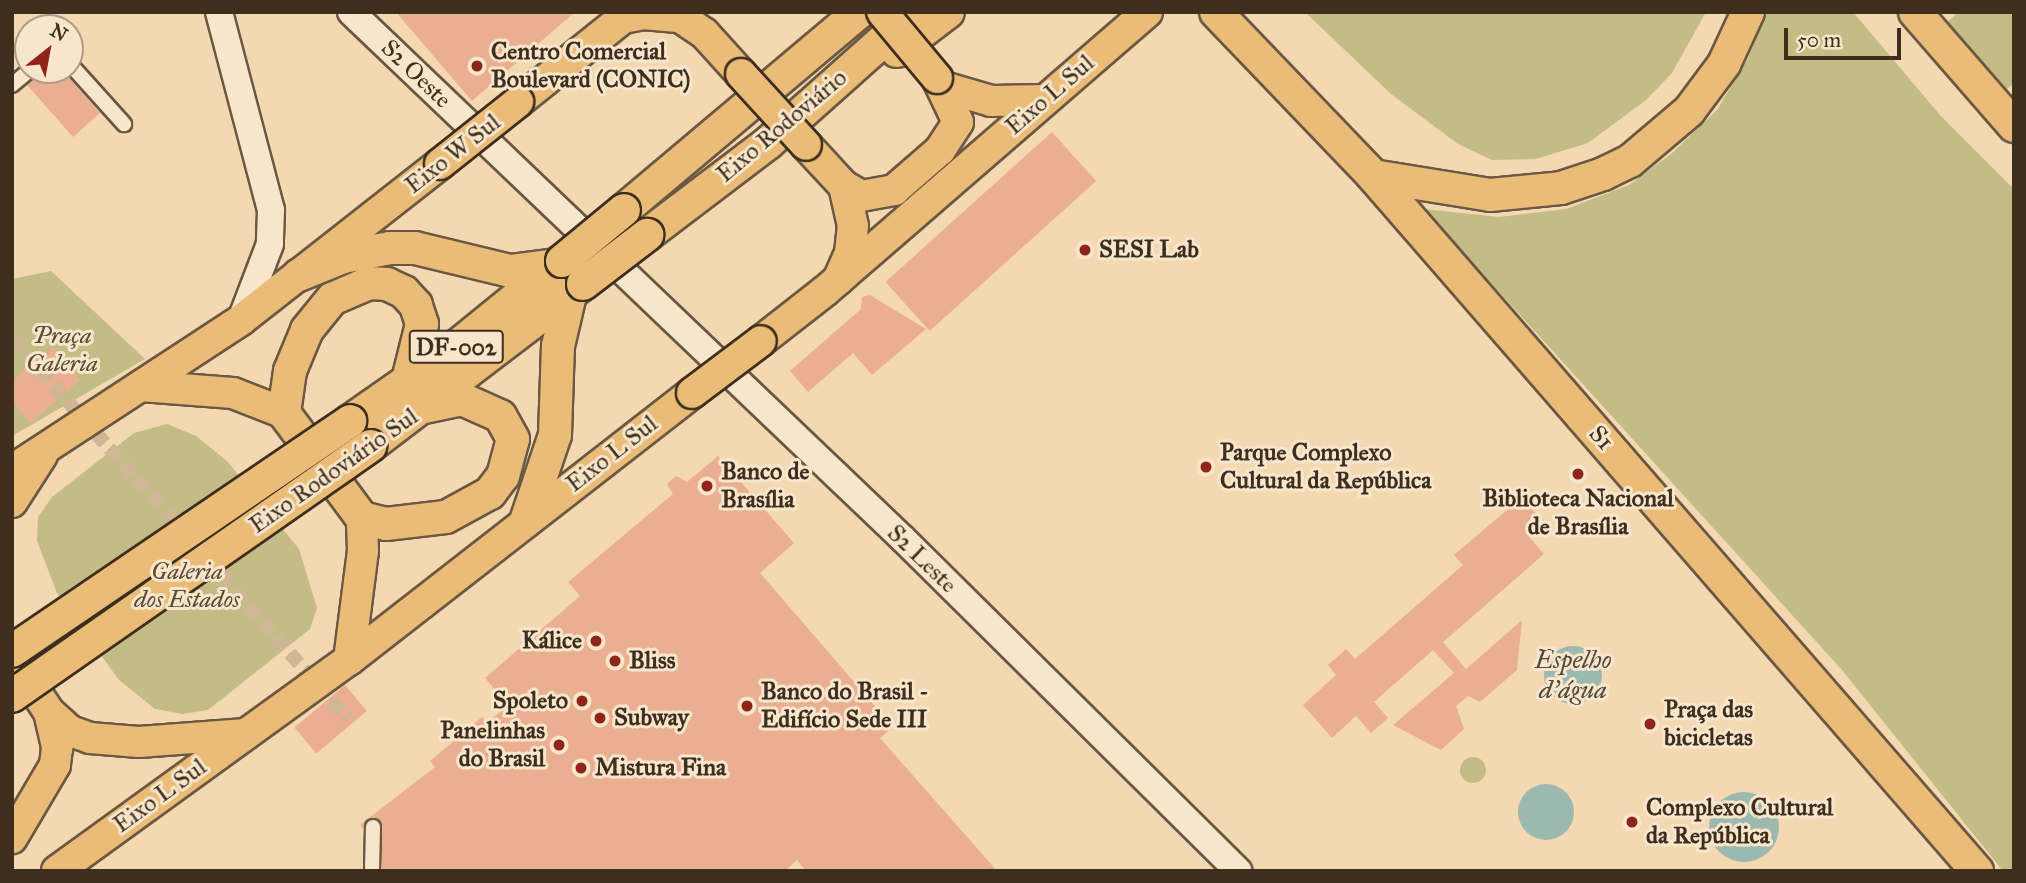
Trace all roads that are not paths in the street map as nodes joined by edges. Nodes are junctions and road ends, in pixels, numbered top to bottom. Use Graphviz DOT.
graph roads {
  1 [pos="219,12"];
  2 [pos="351,12"];
  3 [pos="833,12"];
  4 [pos="859,12"];
  5 [pos="882,12"];
  6 [pos="948,12"];
  7 [pos="1147,12"];
  8 [pos="1216,12"];
  9 [pos="1748,12"];
  10 [pos="1915,12"];
  11 [pos="914,13"];
  12 [pos="84,80"];
  13 [pos="940,83"];
  14 [pos="1044,100"];
  15 [pos="746,110"];
  16 [pos="124,124"];
  17 [pos="2014,127"];
  18 [pos="768,143"];
  19 [pos="1373,176"];
  20 [pos="844,186"];
  21 [pos="624,210"];
  22 [pos="648,235"];
  23 [pos="601,253"];
  24 [pos="559,263"];
  25 [pos="299,275"];
  26 [pos="838,280"];
  27 [pos="577,290"];
  28 [pos="241,320"];
  29 [pos="141,386"];
  30 [pos="415,395"];
  31 [pos="285,413"];
  32 [pos="48,446"];
  33 [pos="12,470"];
  34 [pos="12,502"];
  35 [pos="362,518"];
  36 [pos="526,521"];
  37 [pos="12,654"];
  38 [pos="349,660"];
  39 [pos="12,696"];
  40 [pos="49,712"];
  41 [pos="247,734"];
  42 [pos="373,827"];
  43 [pos="12,838"];
  44 [pos="1238,870"];
  45 [pos="57,871"];
  46 [pos="372,871"];
  47 [pos="1977,871"];
  1 -- 28 [label="main road"];
  2 -- 23 [label="main road, S2 Oeste"];
  3 -- 15 [label="highway"];
  4 -- 15 [label="highway, Eixo Rodoviário / DF-002"];
  5 -- 13 [label="main road, Eixo W Sul, bridge"];
  6 -- 18 [label="highway"];
  7 -- 14 [label="main road, Eixo L Sul"];
  8 -- 19 [label="highway, S1"];
  9 -- 19 [label="highway"];
  10 -- 17 [label="highway"];
  11 -- 18 [label="highway, Eixo Rodoviário / DF-002"];
  12 -- 16 [label="street"];
  13 -- 14 [label="main road"];
  13 -- 20 [label="main road, Eixo W Sul"];
  14 -- 26 [label="main road, Eixo L Sul"];
  15 -- 21 [label="highway, Eixo Rodoviário / DF-002"];
  18 -- 22 [label="highway, Eixo Rodoviário / DF-002"];
  19 -- 47 [label="highway, S1"];
  20 -- 25 [label="main road, Eixo W Sul, bridge"];
  20 -- 26 [label="main road"];
  21 -- 24 [label="highway, Eixo Rodoviário Sul / DF-002, bridge"];
  22 -- 27 [label="highway, Eixo Rodoviário Sul / DF-002, bridge"];
  23 -- 44 [label="main road, S2 Leste"];
  24 -- 25 [label="highway"];
  24 -- 30 [label="highway, Eixo Rodoviário Sul / DF-002"];
  25 -- 28 [label="main road, Eixo W Sul"];
  26 -- 36 [label="main road, Eixo L Sul, bridge"];
  27 -- 30 [label="highway, Eixo Rodoviário Sul / DF-002"];
  27 -- 36 [label="highway"];
  28 -- 29 [label="main road, Eixo W Sul"];
  29 -- 31 [label="main road"];
  29 -- 32 [label="main road, Eixo W Sul"];
  30 -- 31 [label="highway"];
  30 -- 35 [label="highway"];
  30 -- 37 [label="highway, Eixo Rodoviário Sul / DF-002, bridge"];
  30 -- 39 [label="highway, Eixo Rodoviário Sul / DF-002, bridge"];
  31 -- 35 [label="highway"];
  32 -- 33 [label="main road, Eixo W Sul"];
  32 -- 34 [label="main road"];
  35 -- 38 [label="main road"];
  36 -- 38 [label="main road, Eixo L Sul"];
  37 -- 40 [label="main road"];
  38 -- 41 [label="main road, Eixo L Sul"];
  40 -- 41 [label="main road"];
  40 -- 43 [label="main road"];
  41 -- 45 [label="main road, Eixo L Sul"];
  42 -- 46 [label="street"];
}
